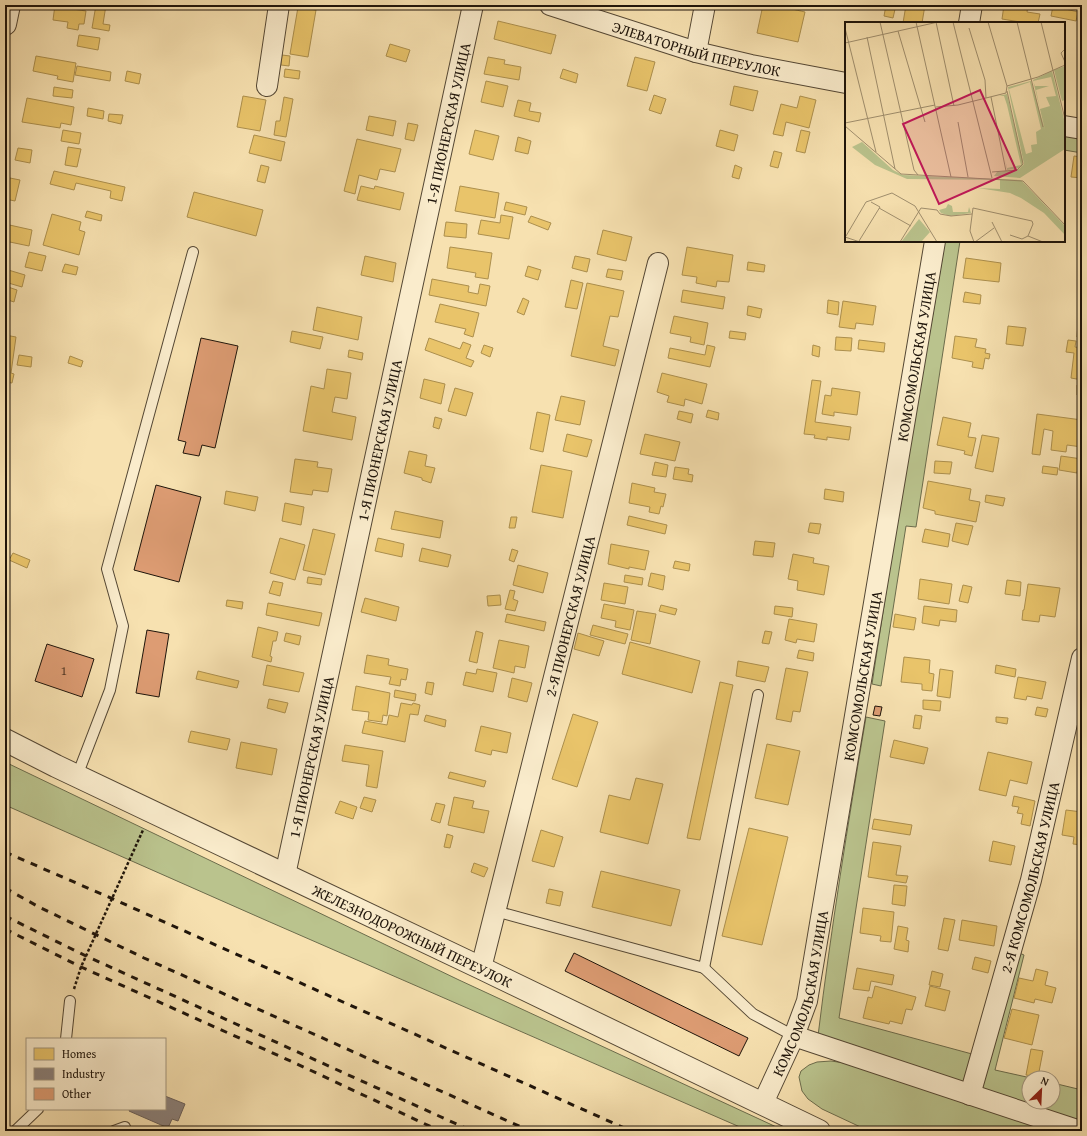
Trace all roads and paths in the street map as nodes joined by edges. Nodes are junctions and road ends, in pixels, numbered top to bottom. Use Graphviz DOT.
graph roads {
  1 [pos="9,5"];
  2 [pos="279,5"];
  3 [pos="472,5"];
  4 [pos="550,5"];
  5 [pos="705,5"];
  6 [pos="972,5"];
  7 [pos="969,22"];
  8 [pos="5,24"];
  9 [pos="696,52"];
  10 [pos="845,83"];
  11 [pos="267,86"];
  12 [pos="1065,126"];
  13 [pos="1082,129"];
  14 [pos="935,242"];
  15 [pos="193,252"];
  16 [pos="658,263"];
  17 [pos="1082,658"];
  18 [pos="758,695"];
  19 [pos="5,740"];
  20 [pos="77,776"];
  21 [pos="152,812"];
  22 [pos="285,875"];
  23 [pos="495,911"];
  24 [pos="481,968"];
  25 [pos="704,968"];
  26 [pos="70,1001"];
  27 [pos="794,1036"];
  28 [pos="66,1038"];
  29 [pos="970,1094"];
  30 [pos="762,1103"];
  31 [pos="37,1110"];
  32 [pos="125,1127"];
  33 [pos="15,1131"];
  34 [pos="114,1131"];
  35 [pos="819,1131"];
  36 [pos="1080,1131"];
  1 -- 8 [label="street"];
  2 -- 11 [label="street"];
  3 -- 22 [label="street, 1-Я ПИОНЕРСКАЯ УЛИЦА"];
  4 -- 9 [label="street, ЭЛЕВАТОРНЫЙ ПЕРЕУЛОК"];
  5 -- 9 [label="street"];
  6 -- 7 [label="street"];
  9 -- 10 [label="street, ЭЛЕВАТОРНЫЙ ПЕРЕУЛОК"];
  12 -- 13 [label="street"];
  14 -- 27 [label="street, КОМСОМОЛЬСКАЯ УЛИЦА"];
  15 -- 20 [label="lane"];
  16 -- 23 [label="street, 2-Я ПИОНЕРСКАЯ УЛИЦА"];
  17 -- 29 [label="street, 2-Я КОМСОМОЛЬСКАЯ УЛИЦА"];
  18 -- 25 [label="lane"];
  19 -- 20 [label="street, ЖЕЛЕЗНОДОРОЖНЫЙ ПЕРЕУЛОК"];
  20 -- 21 [label="street, ЖЕЛЕЗНОДОРОЖНЫЙ ПЕРЕУЛОК"];
  21 -- 22 [label="street, ЖЕЛЕЗНОДОРОЖНЫЙ ПЕРЕУЛОК"];
  21 -- 26 [label="path"];
  22 -- 24 [label="street, ЖЕЛЕЗНОДОРОЖНЫЙ ПЕРЕУЛОК"];
  23 -- 24 [label="street, 2-Я ПИОНЕРСКАЯ УЛИЦА"];
  23 -- 25 [label="lane"];
  24 -- 30 [label="street, ЖЕЛЕЗНОДОРОЖНЫЙ ПЕРЕУЛОК"];
  25 -- 27 [label="lane"];
  26 -- 28 [label="lane"];
  27 -- 29 [label="street"];
  27 -- 30 [label="street, КОМСОМОЛЬСКАЯ УЛИЦА"];
  29 -- 36 [label="street"];
  30 -- 35 [label="street, ЖЕЛЕЗНОДОРОЖНЫЙ ПЕРЕУЛОК"];
  31 -- 33 [label="lane"];
  32 -- 34 [label="lane"];
}
